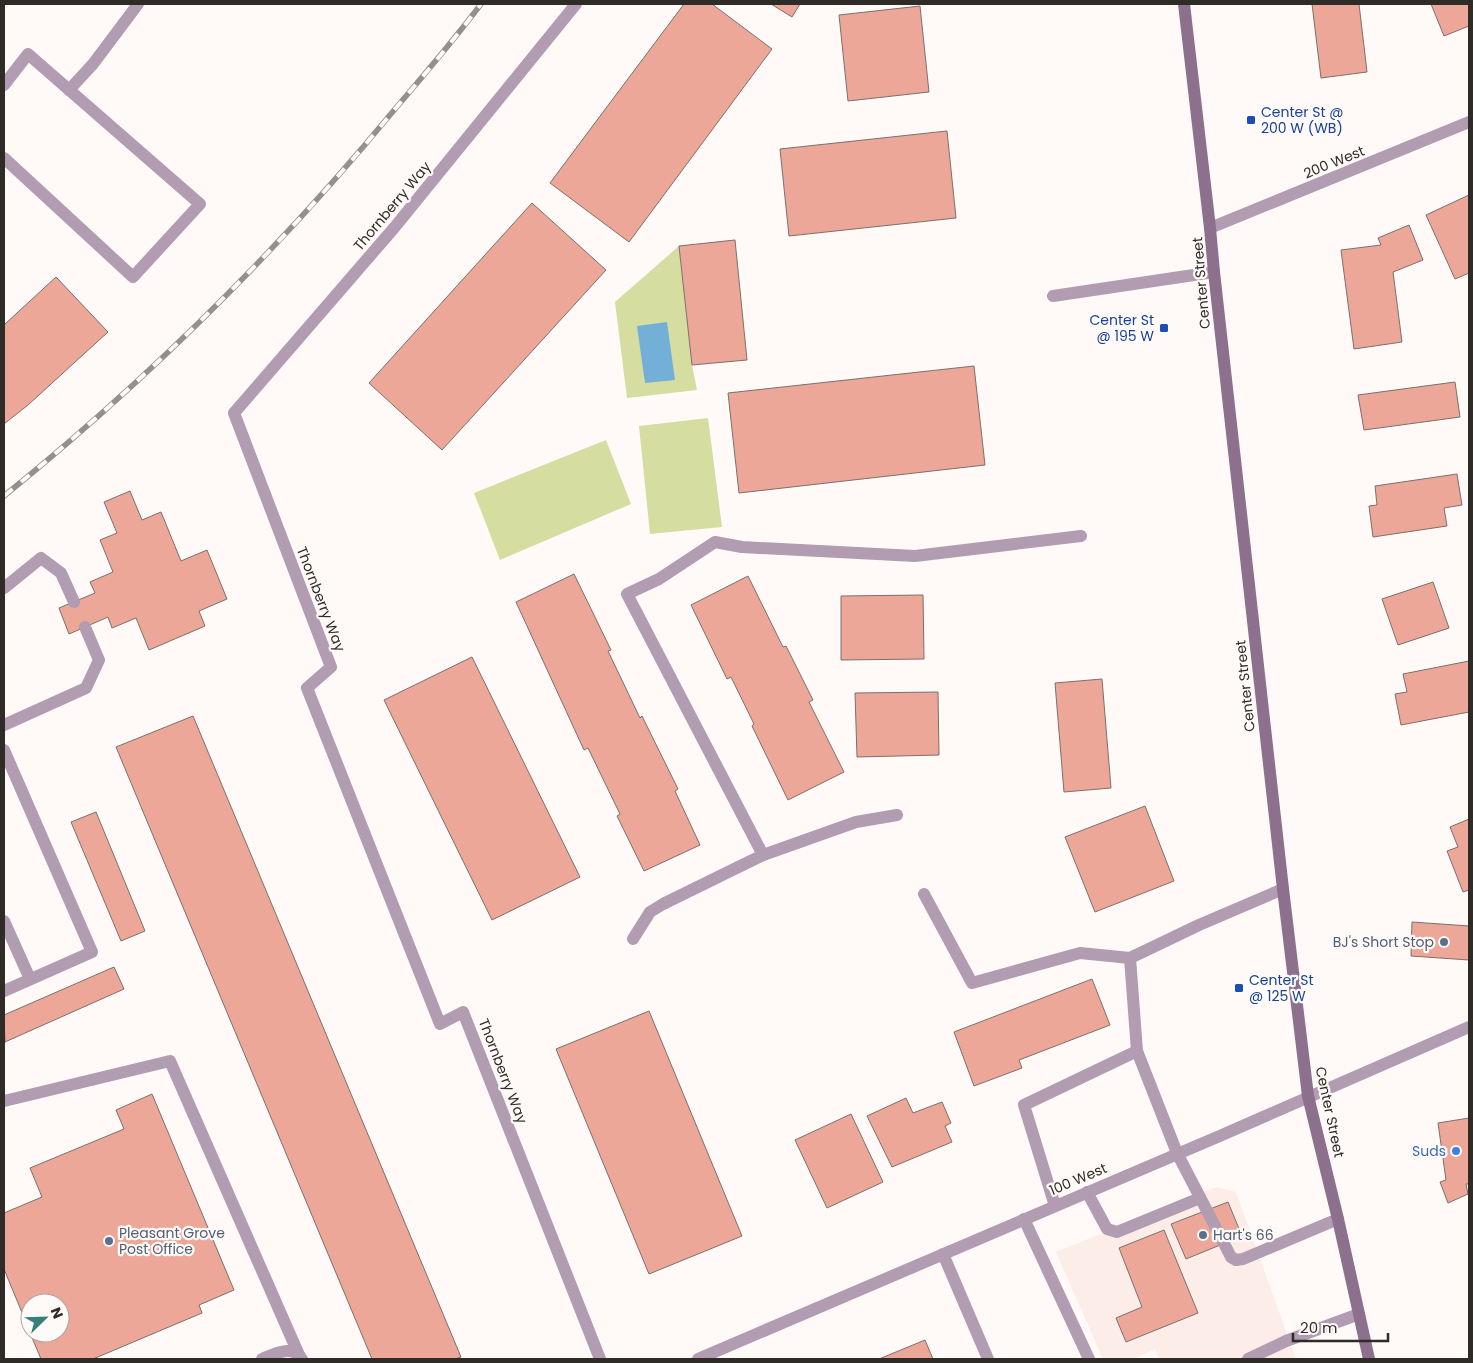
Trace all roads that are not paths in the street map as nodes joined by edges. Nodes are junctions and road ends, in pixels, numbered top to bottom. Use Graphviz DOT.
graph roads {
  1 [pos="138,4"];
  2 [pos="576,4"];
  3 [pos="1184,4"];
  4 [pos="4,85"];
  5 [pos="69,90"];
  6 [pos="1469,122"];
  7 [pos="4,158"];
  8 [pos="1210,228"];
  9 [pos="1214,272"];
  10 [pos="1053,296"];
  11 [pos="1081,536"];
  12 [pos="4,588"];
  13 [pos="74,602"];
  14 [pos="85,627"];
  15 [pos="4,725"];
  16 [pos="4,750"];
  17 [pos="897,815"];
  18 [pos="763,855"];
  19 [pos="1283,889"];
  20 [pos="924,894"];
  21 [pos="4,921"];
  22 [pos="633,940"];
  23 [pos="1130,958"];
  24 [pos="30,979"];
  25 [pos="4,990"];
  26 [pos="1469,1026"];
  27 [pos="1137,1051"];
  28 [pos="1308,1096"];
  29 [pos="4,1101"];
  30 [pos="1177,1153"];
  31 [pos="1087,1192"];
  32 [pos="1200,1198"];
  33 [pos="1055,1206"];
  34 [pos="1024,1219"];
  35 [pos="1338,1219"];
  36 [pos="943,1254"];
  37 [pos="1359,1314"];
  38 [pos="301,1357"];
  39 [pos="262,1359"];
  40 [pos="600,1359"];
  41 [pos="698,1359"];
  42 [pos="988,1359"];
  43 [pos="1089,1359"];
  44 [pos="1248,1359"];
  45 [pos="1369,1359"];
  1 -- 5 [label="street"];
  2 -- 40 [label="street, Thornberry Way"];
  3 -- 8 [label="main road, Center Street"];
  4 -- 5 [label="street"];
  5 -- 7 [label="street"];
  6 -- 8 [label="street, 200 West"];
  8 -- 9 [label="main road, Center Street"];
  9 -- 10 [label="street"];
  9 -- 19 [label="main road, Center Street"];
  11 -- 18 [label="street"];
  12 -- 13 [label="street"];
  14 -- 15 [label="street"];
  16 -- 24 [label="street"];
  17 -- 18 [label="street"];
  18 -- 22 [label="street"];
  19 -- 23 [label="street"];
  19 -- 28 [label="main road, Center Street"];
  20 -- 23 [label="street"];
  21 -- 24 [label="street"];
  23 -- 27 [label="street"];
  24 -- 25 [label="street"];
  26 -- 28 [label="street, 100 West"];
  27 -- 30 [label="street"];
  27 -- 33 [label="street"];
  28 -- 30 [label="street, 100 West"];
  28 -- 35 [label="main road, Center Street"];
  29 -- 38 [label="street"];
  30 -- 31 [label="street, 100 West"];
  30 -- 32 [label="street"];
  31 -- 32 [label="street"];
  31 -- 33 [label="street, 100 West"];
  32 -- 35 [label="street"];
  33 -- 34 [label="street, 100 West"];
  34 -- 36 [label="street, 100 West"];
  34 -- 43 [label="street"];
  35 -- 37 [label="main road, Center Street"];
  36 -- 41 [label="street, 100 West"];
  36 -- 42 [label="street"];
  37 -- 44 [label="street"];
  37 -- 45 [label="main road, Center Street"];
  38 -- 39 [label="street"];
}
